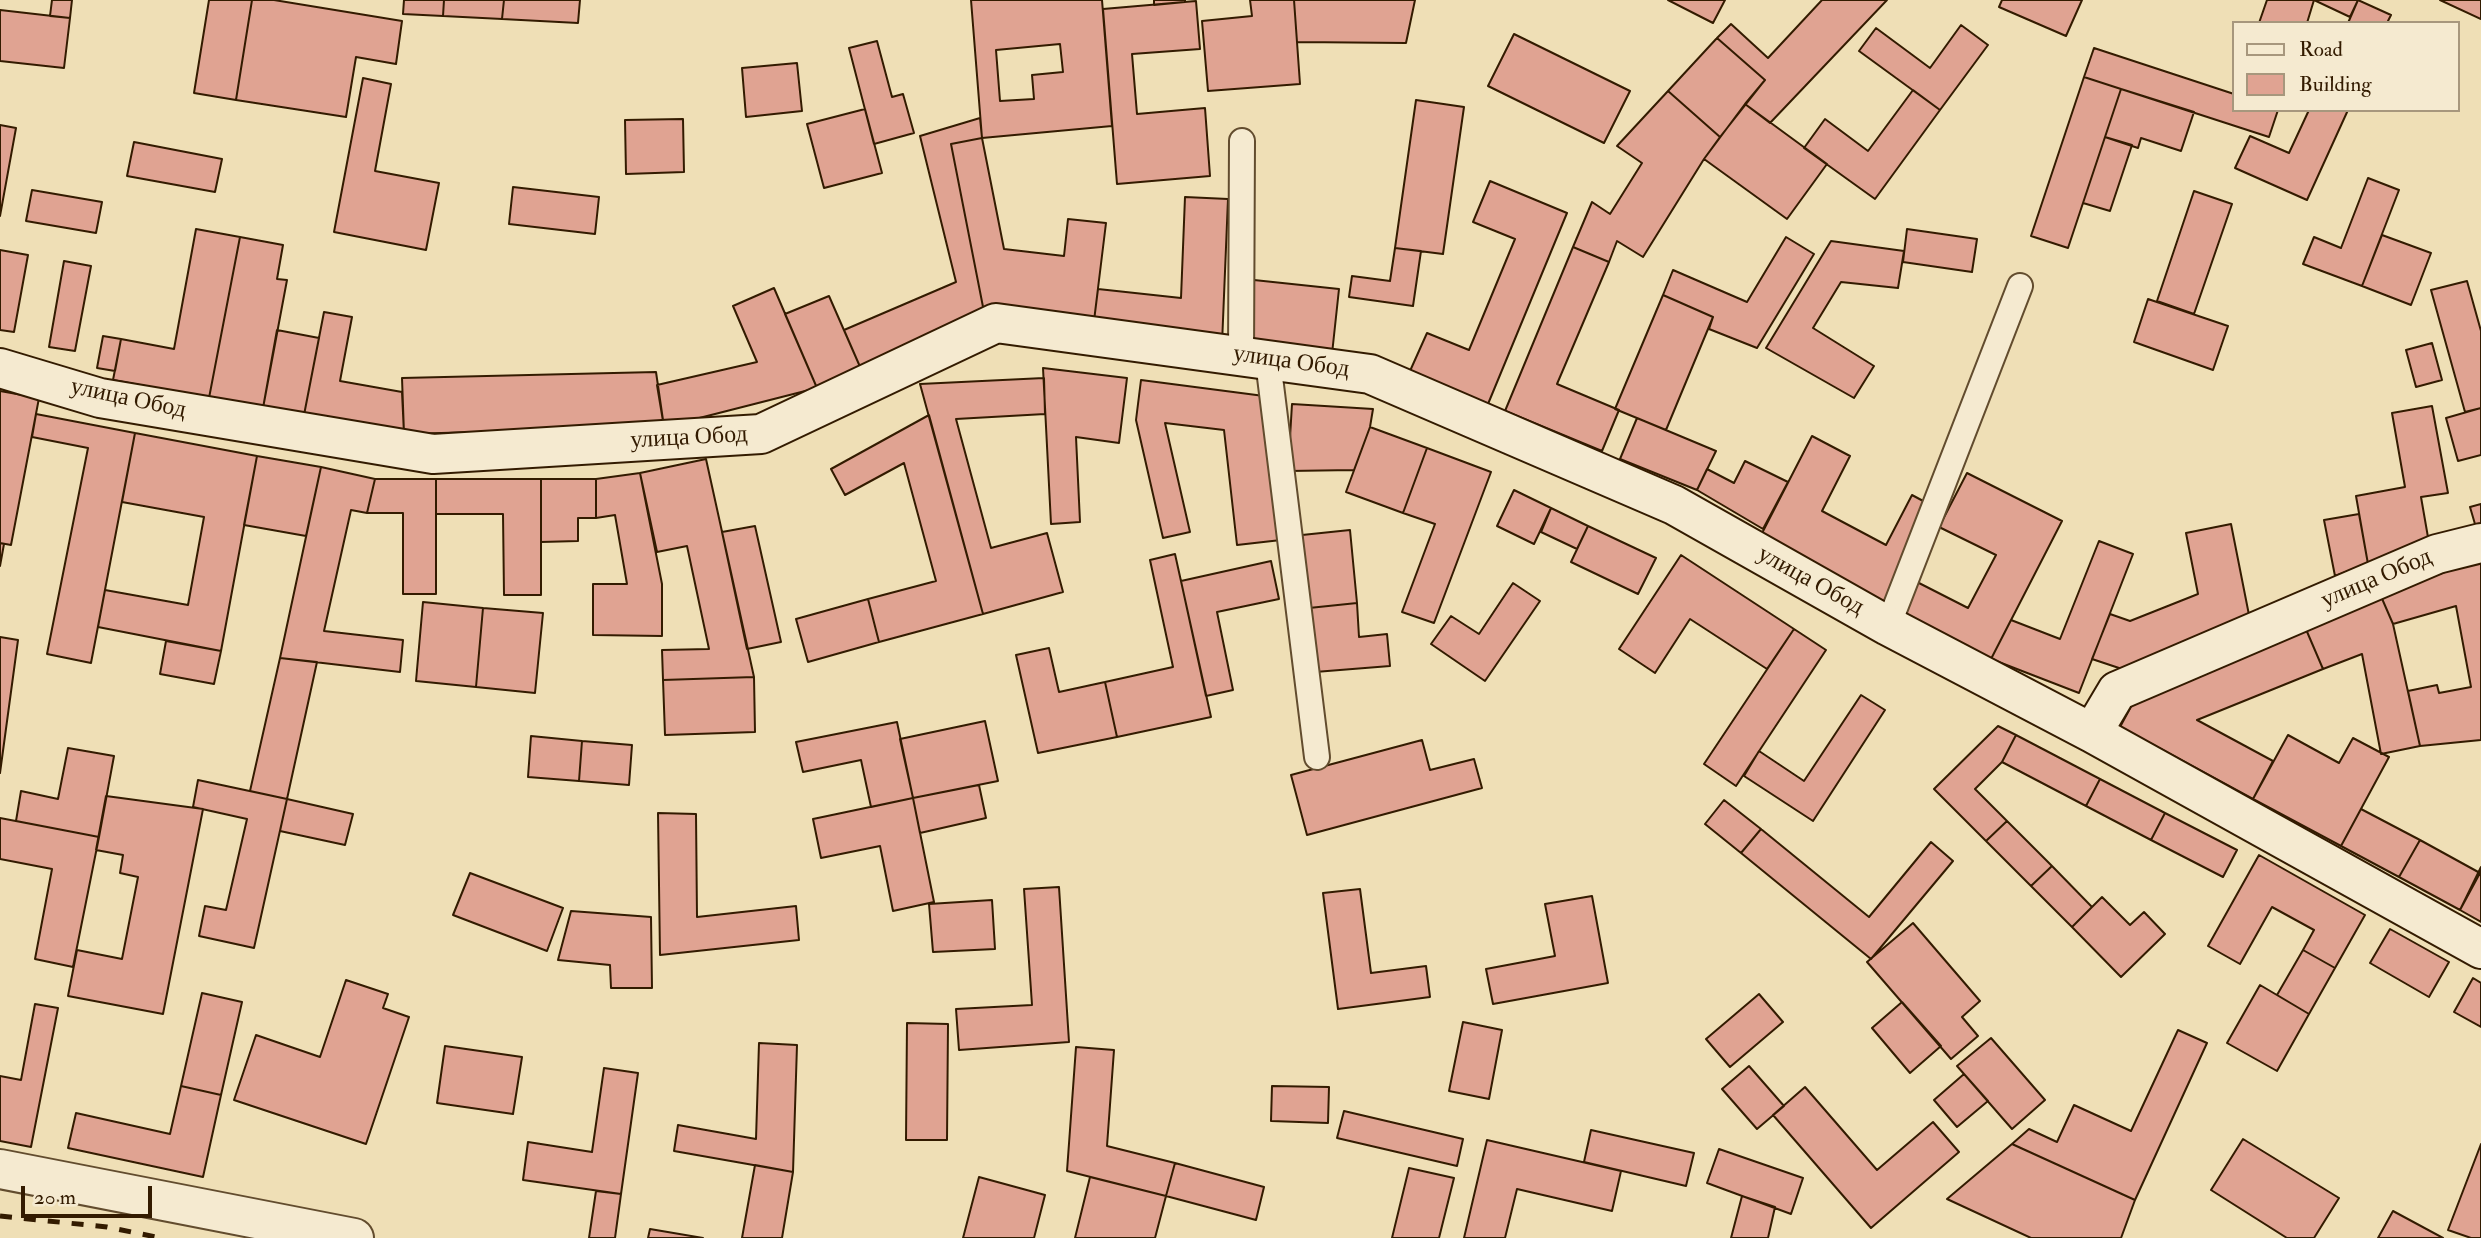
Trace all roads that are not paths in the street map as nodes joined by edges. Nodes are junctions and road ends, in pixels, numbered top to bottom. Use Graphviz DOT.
graph roads {
  1 [pos="1242,142"];
  2 [pos="2021,286"];
  3 [pos="1254,359"];
  4 [pos="0,369"];
  5 [pos="2481,542"];
  6 [pos="1888,626"];
  7 [pos="2092,733"];
  8 [pos="1317,757"];
  9 [pos="2481,949"];
  10 [pos="0,1169"];
  11 [pos="354,1238"];
  1 -- 3 [label="lane"];
  2 -- 6 [label="lane"];
  3 -- 4 [label="street, улица Обод"];
  3 -- 6 [label="street, улица Обод"];
  3 -- 8 [label="lane"];
  5 -- 7 [label="street, улица Обод"];
  6 -- 7 [label="street, улица Обод"];
  7 -- 9 [label="street"];
  10 -- 11 [label="street"];
}
